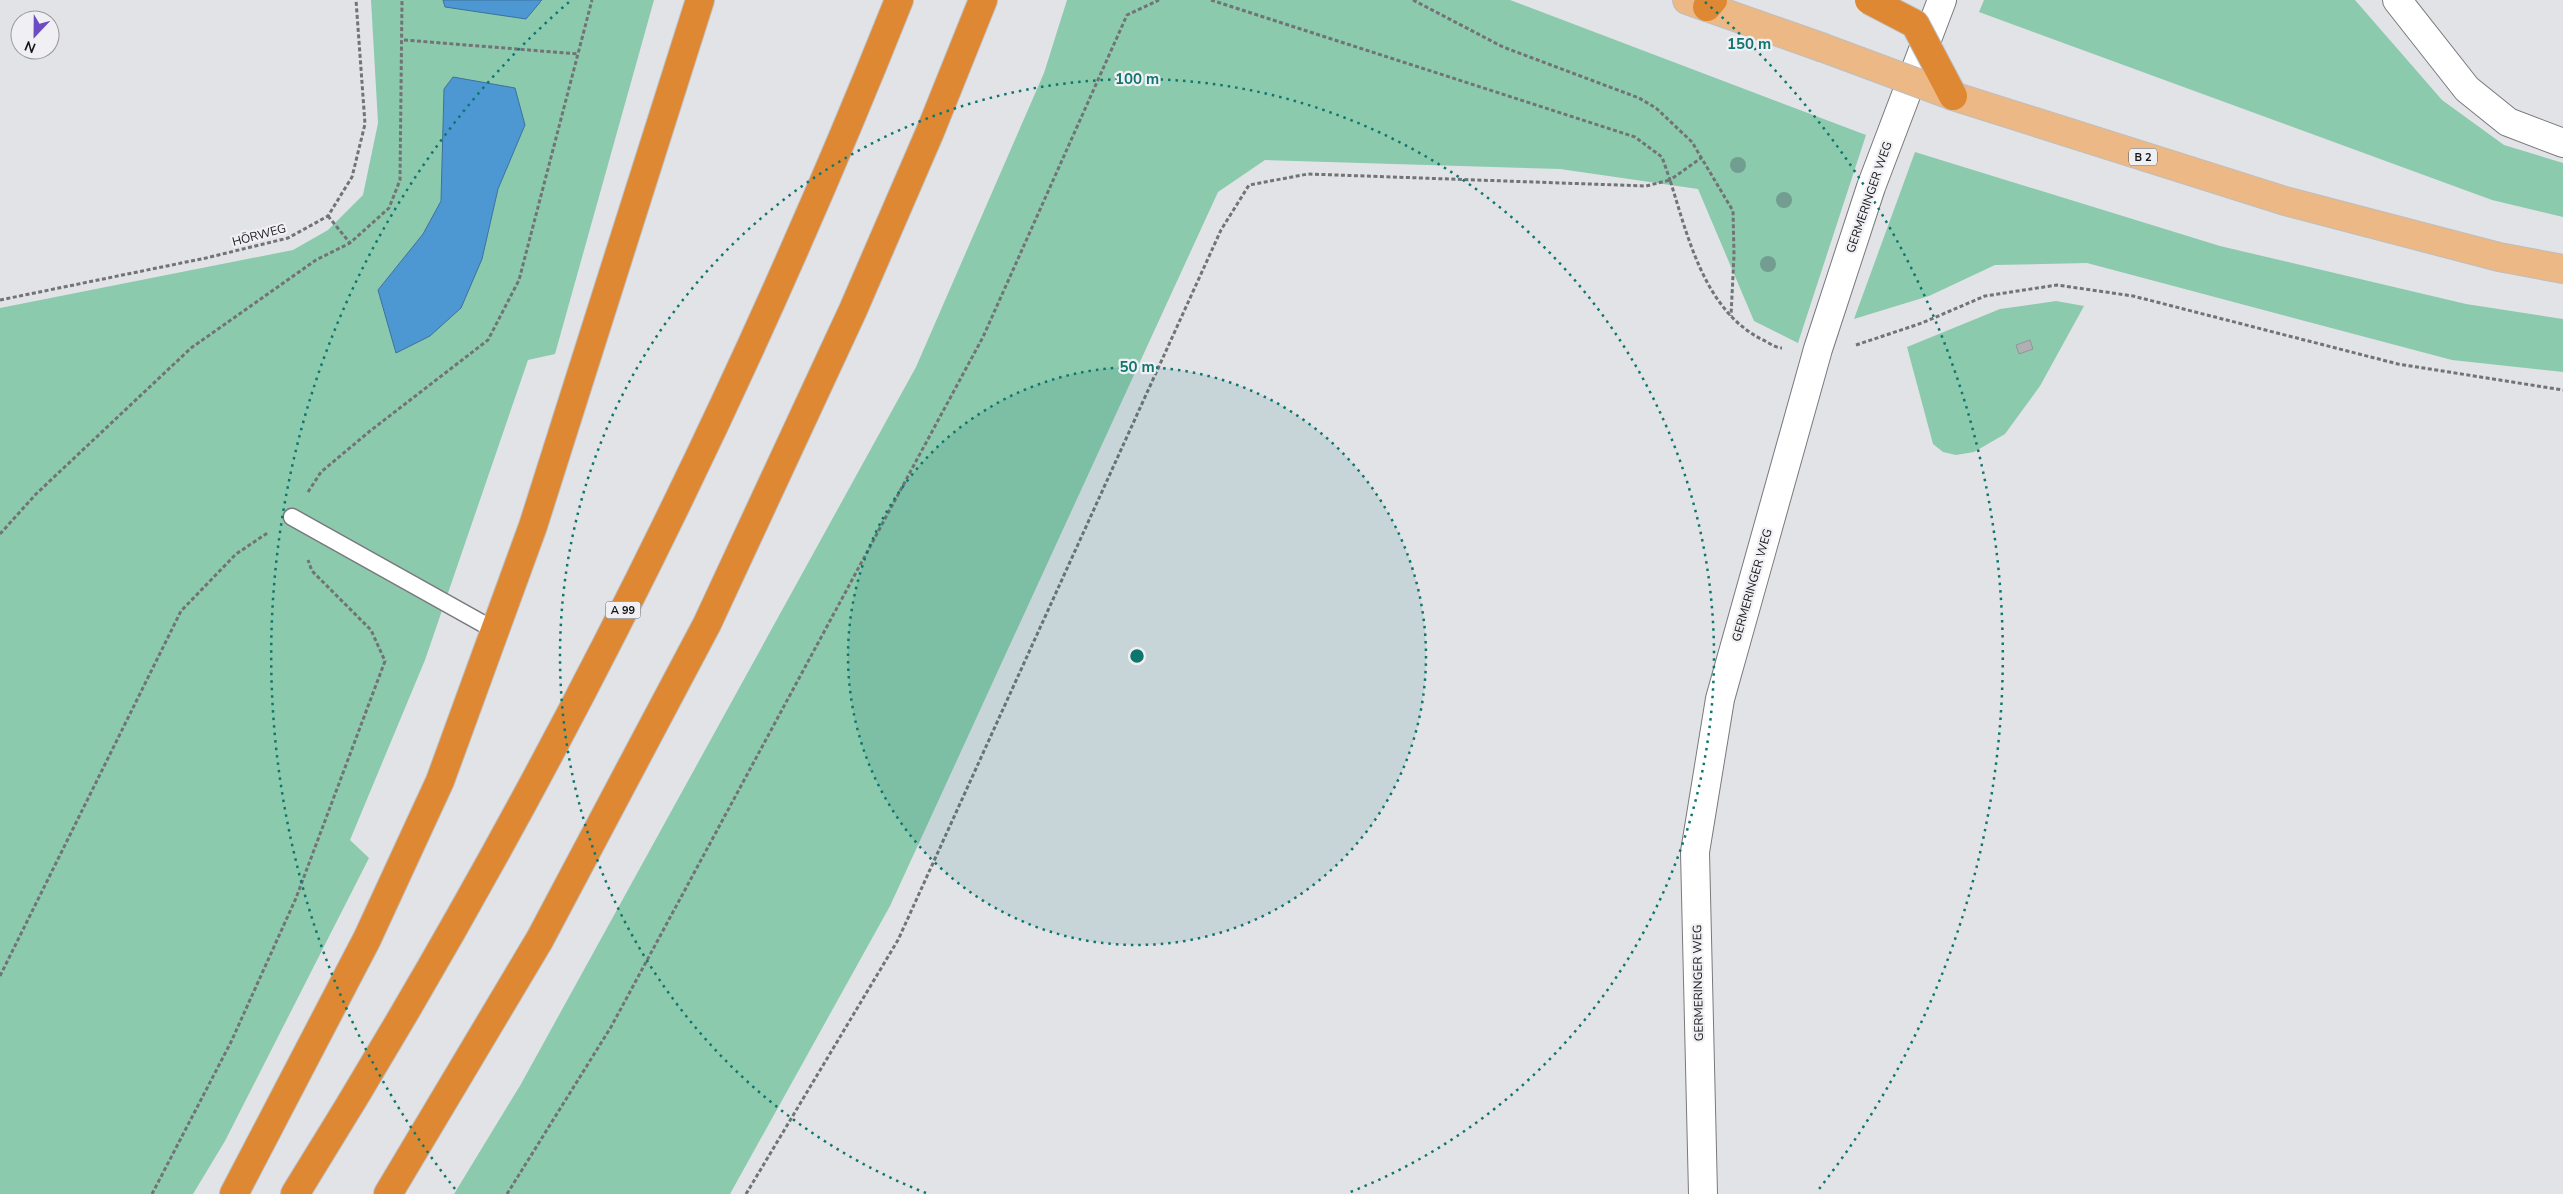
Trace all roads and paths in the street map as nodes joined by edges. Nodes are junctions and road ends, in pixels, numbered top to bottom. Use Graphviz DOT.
graph roads {
  1 [pos="356,0"];
  2 [pos="402,0"];
  3 [pos="592,0"];
  4 [pos="700,0"];
  5 [pos="900,0"];
  6 [pos="983,0"];
  7 [pos="1159,0"];
  8 [pos="1211,0"];
  9 [pos="1413,0"];
  10 [pos="1869,0"];
  11 [pos="1942,0"];
  12 [pos="2397,0"];
  13 [pos="1704,2"];
  14 [pos="404,40"];
  15 [pos="579,54"];
  16 [pos="1953,96"];
  17 [pos="2563,143"];
  18 [pos="1702,158"];
  19 [pos="1670,180"];
  20 [pos="328,216"];
  21 [pos="350,243"];
  22 [pos="2563,269"];
  23 [pos="0,300"];
  24 [pos="1731,316"];
  25 [pos="1818,349"];
  26 [pos="2563,390"];
  27 [pos="292,517"];
  28 [pos="0,534"];
  29 [pos="496,631"];
  30 [pos="0,976"];
  31 [pos="152,1194"];
  32 [pos="234,1194"];
  33 [pos="295,1194"];
  34 [pos="388,1194"];
  35 [pos="507,1194"];
  36 [pos="746,1194"];
  37 [pos="1703,1194"];
  1 -- 20 [label="path, HÖRWEG"];
  2 -- 14 [label="path"];
  3 -- 15 [label="path"];
  4 -- 29 [label="highway"];
  5 -- 33 [label="highway, A 99"];
  6 -- 34 [label="highway"];
  7 -- 35 [label="path"];
  8 -- 19 [label="path"];
  9 -- 18 [label="path"];
  10 -- 16 [label="highway, bridge"];
  11 -- 25 [label="street, GERMERINGER WEG"];
  12 -- 17 [label="street"];
  13 -- 16 [label="main road, B 2, bridge"];
  14 -- 15 [label="path"];
  14 -- 21 [label="path"];
  15 -- 27 [label="path"];
  16 -- 22 [label="main road, B 2"];
  18 -- 19 [label="path"];
  18 -- 24 [label="path"];
  19 -- 24 [label="path"];
  19 -- 36 [label="path"];
  20 -- 21 [label="path"];
  20 -- 23 [label="path, HÖRWEG"];
  21 -- 28 [label="path"];
  24 -- 25 [label="path"];
  25 -- 26 [label="path"];
  25 -- 37 [label="street, GERMERINGER WEG"];
  27 -- 29 [label="lane"];
  27 -- 30 [label="path"];
  27 -- 31 [label="path"];
  29 -- 32 [label="highway"];
}
